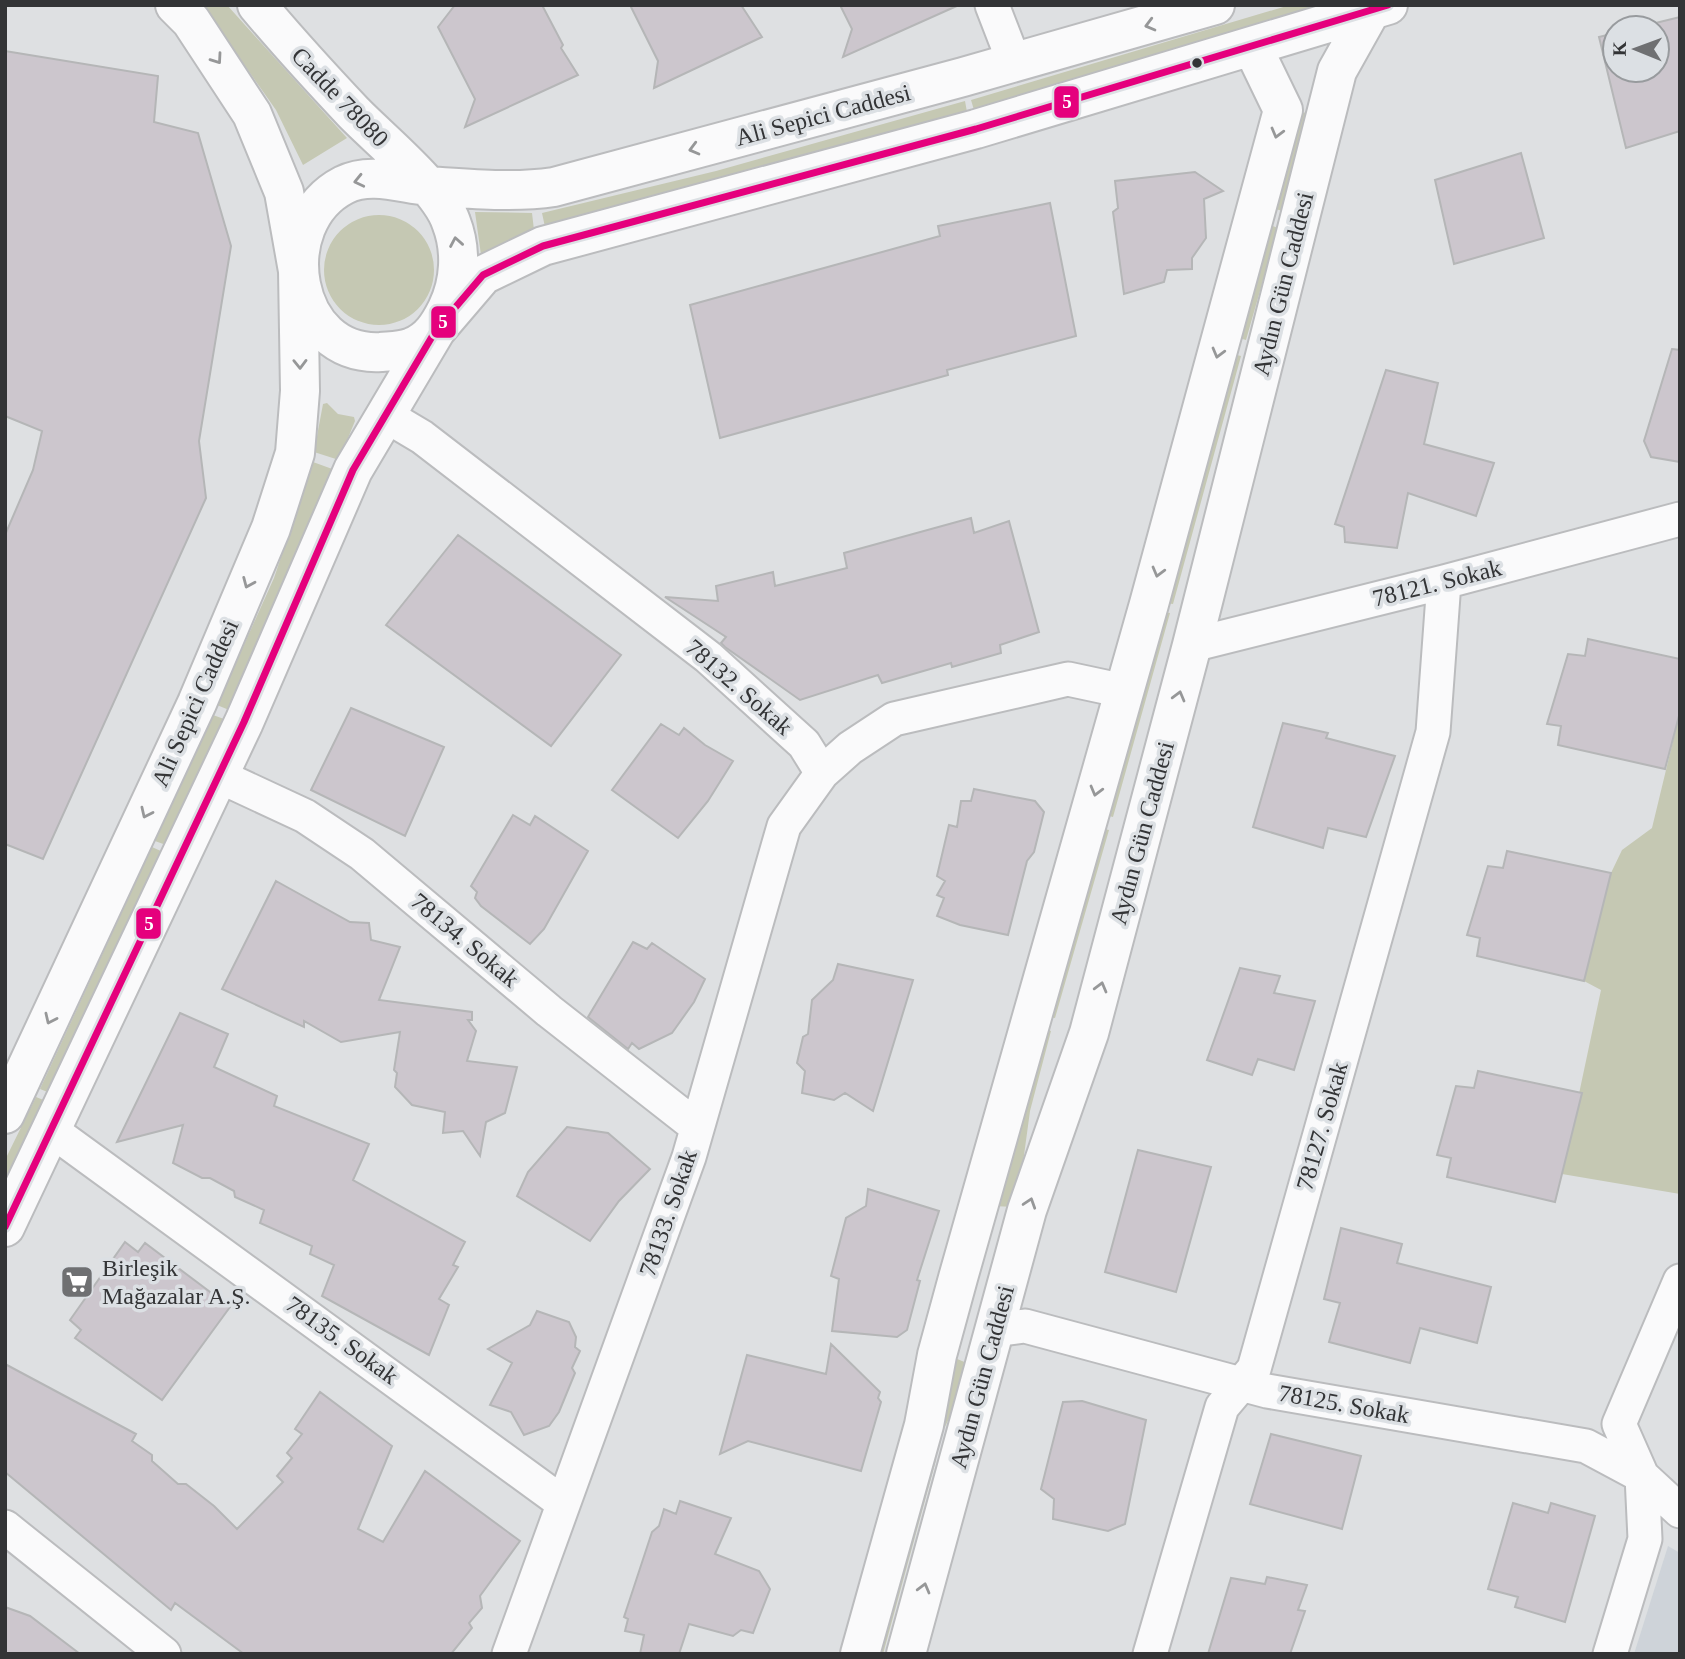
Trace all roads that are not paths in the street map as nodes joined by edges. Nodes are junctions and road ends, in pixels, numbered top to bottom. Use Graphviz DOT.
graph roads {
  1 [pos="175,5"];
  2 [pos="257,5"];
  3 [pos="992,5"];
  4 [pos="1215,5"];
  5 [pos="1379,9"];
  6 [pos="1253,48"];
  7 [pos="1014,62"];
  8 [pos="426,186"];
  9 [pos="298,271"];
  10 [pos="436,330"];
  11 [pos="385,415"];
  12 [pos="1680,519"];
  13 [pos="1444,582"];
  14 [pos="1192,645"];
  15 [pos="1124,691"];
  16 [pos="822,774"];
  17 [pos="219,776"];
  18 [pos="5,1114"];
  19 [pos="697,1127"];
  20 [pos="51,1129"];
  21 [pos="5,1227"];
  22 [pos="960,1268"];
  23 [pos="1012,1269"];
  24 [pos="1680,1281"];
  25 [pos="994,1330"];
  26 [pos="1242,1384"];
  27 [pos="1642,1476"];
  28 [pos="563,1503"];
  29 [pos="1680,1511"];
  30 [pos="5,1527"];
  31 [pos="164,1654"];
  32 [pos="509,1654"];
  33 [pos="860,1654"];
  34 [pos="906,1654"];
  35 [pos="1150,1654"];
  36 [pos="1610,1654"];
  1 -- 9 [label="main road, one-way"];
  2 -- 8 [label="main road, Cadde 78080"];
  3 -- 7 [label="street"];
  4 -- 7 [label="main road, Ali Sepici Caddesi, one-way"];
  5 -- 6 [label="main road, Ali Sepici Caddesi"];
  5 -- 14 [label="main road, Aydın Gün Caddesi"];
  6 -- 10 [label="main road, Ali Sepici Caddesi"];
  6 -- 15 [label="main road, Aydın Gün Caddesi, one-way"];
  7 -- 8 [label="main road, Ali Sepici Caddesi, one-way"];
  8 -- 9 [label="main road, one-way"];
  10 -- 8 [label="main road, one-way"];
  9 -- 10 [label="main road"];
  9 -- 18 [label="main road, Ali Sepici Caddesi, one-way"];
  10 -- 11 [label="main road, Ali Sepici Caddesi"];
  11 -- 16 [label="street, 78132. Sokak"];
  11 -- 17 [label="main road, Ali Sepici Caddesi"];
  12 -- 13 [label="street, 78121. Sokak"];
  13 -- 14 [label="street, 78121. Sokak"];
  13 -- 26 [label="street, 78127. Sokak"];
  23 -- 14 [label="main road, Aydın Gün Caddesi, one-way"];
  15 -- 16 [label="street"];
  15 -- 22 [label="main road, Aydın Gün Caddesi, one-way"];
  16 -- 19 [label="street, 78133. Sokak"];
  17 -- 19 [label="street, 78134. Sokak"];
  17 -- 20 [label="main road, Ali Sepici Caddesi"];
  19 -- 28 [label="street, 78133. Sokak"];
  20 -- 21 [label="main road, Ali Sepici Caddesi"];
  20 -- 28 [label="street, 78135. Sokak"];
  22 -- 23 [label="main road"];
  22 -- 25 [label="main road"];
  22 -- 33 [label="main road, Aydın Gün Caddesi"];
  23 -- 25 [label="main road, Aydın Gün Caddesi"];
  24 -- 27 [label="street"];
  25 -- 26 [label="street, 78125. Sokak"];
  34 -- 25 [label="main road, Aydın Gün Caddesi, one-way"];
  26 -- 27 [label="street, 78125. Sokak"];
  26 -- 35 [label="street, 78127. Sokak"];
  27 -- 29 [label="street, 78125. Sokak"];
  27 -- 36 [label="street"];
  28 -- 32 [label="street, 78133. Sokak"];
  30 -- 31 [label="street"];
}
